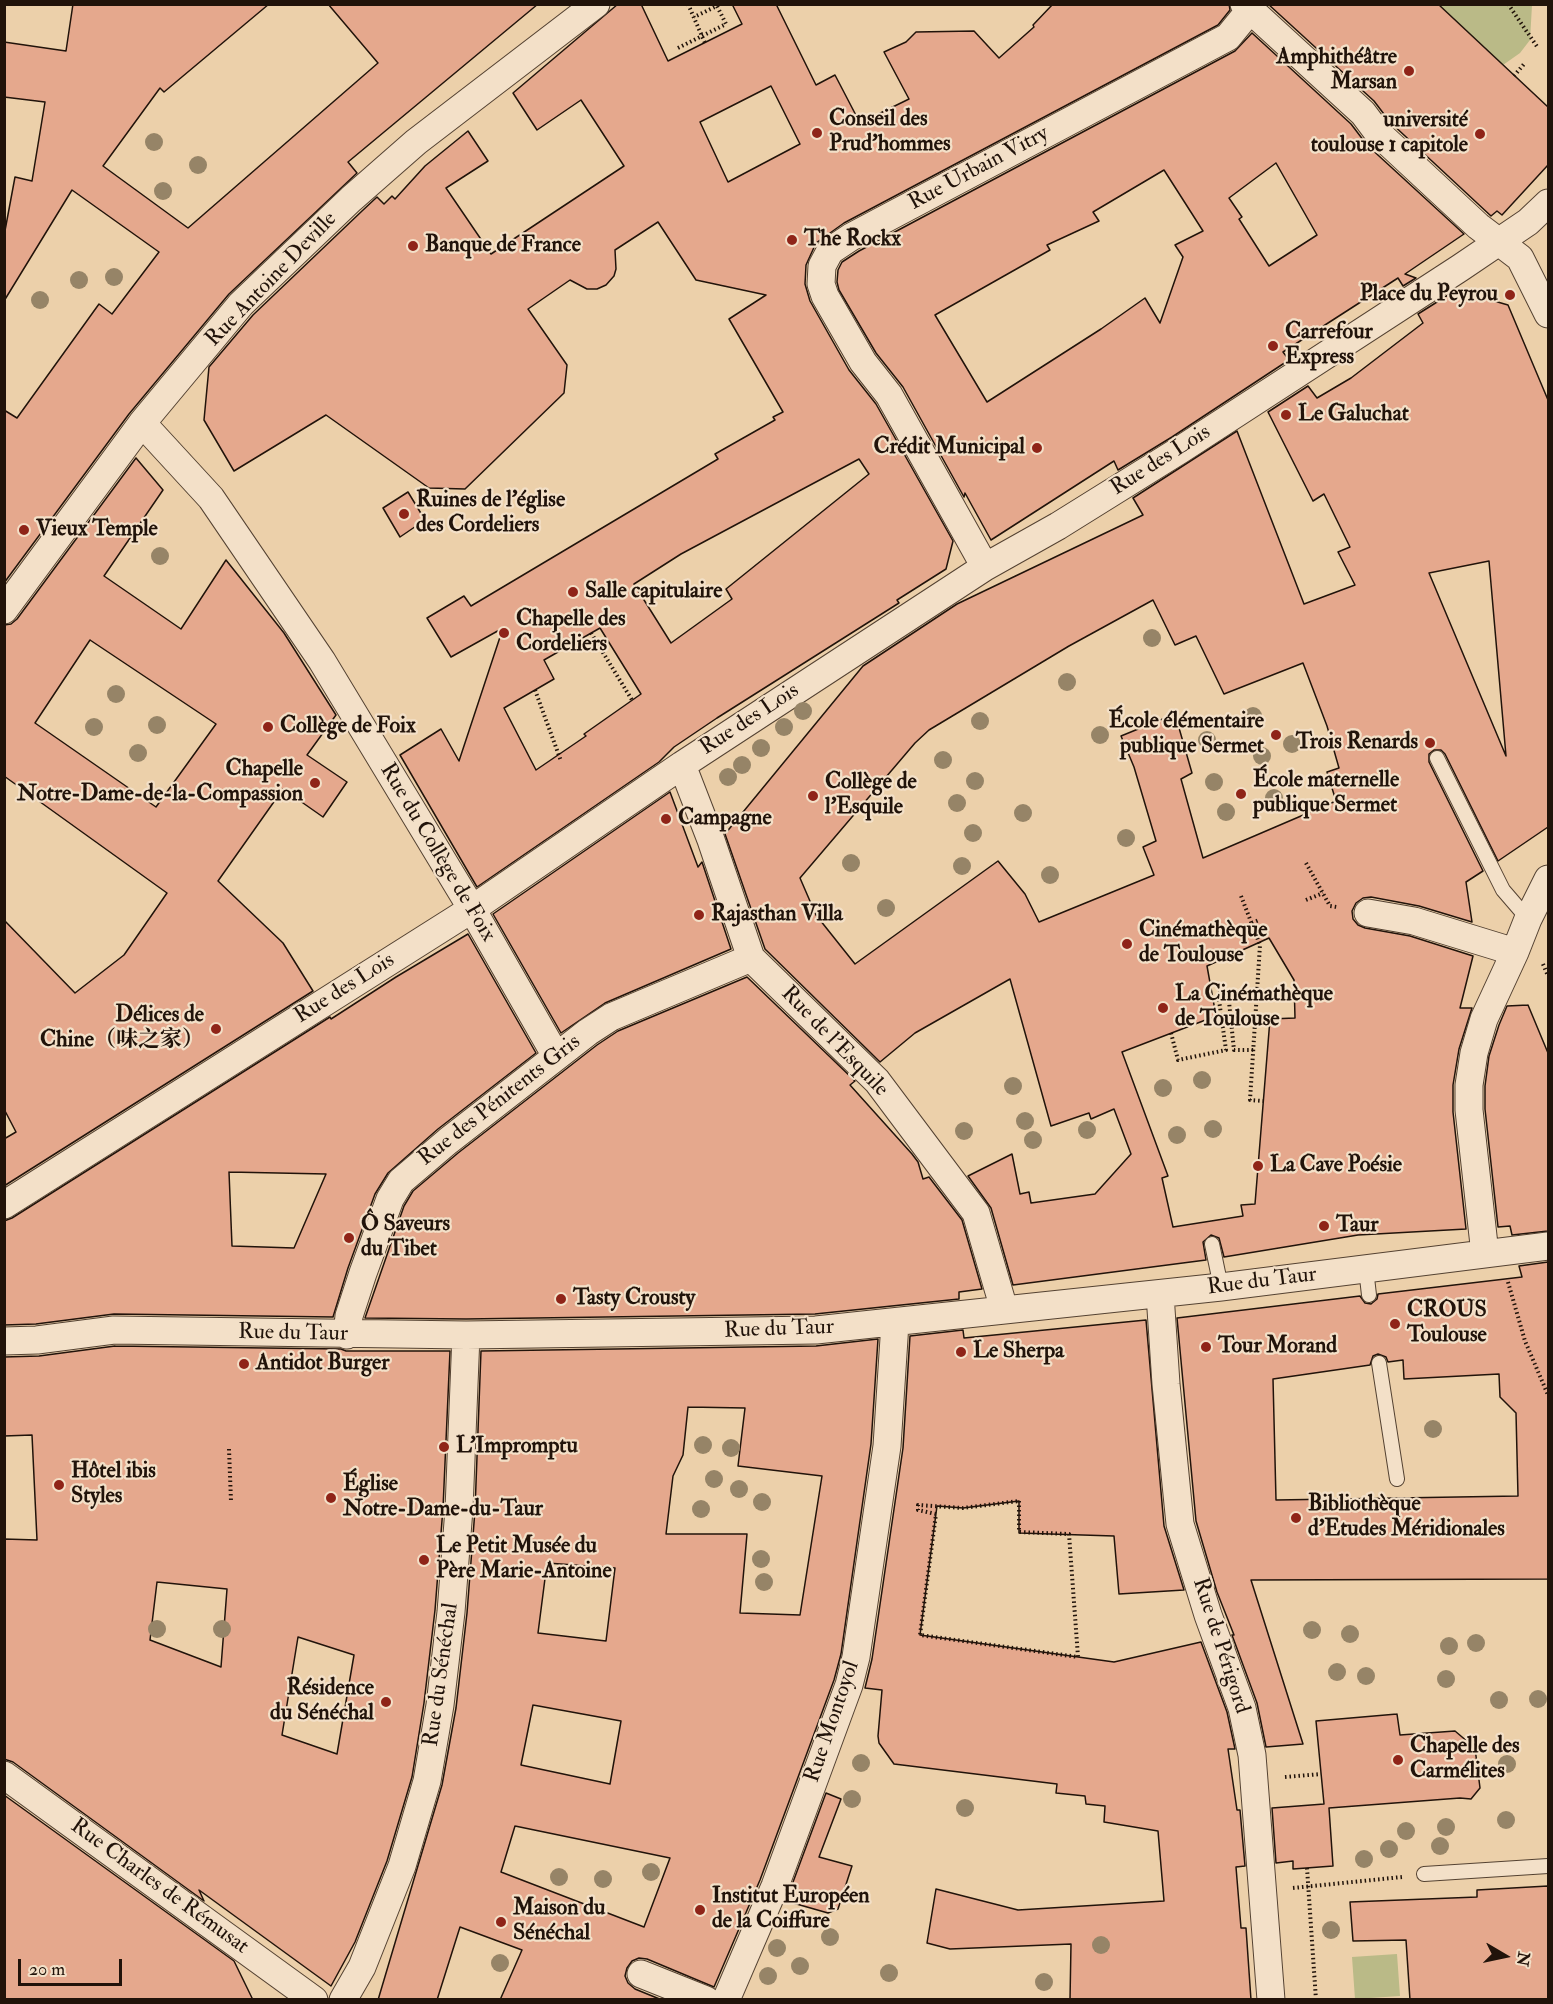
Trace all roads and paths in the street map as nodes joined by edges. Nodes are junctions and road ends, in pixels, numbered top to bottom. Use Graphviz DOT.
graph roads {
  1 [pos="596,4"];
  2 [pos="688,4"];
  3 [pos="1508,4"];
  4 [pos="1246,7"];
  5 [pos="694,17"];
  6 [pos="702,37"];
  7 [pos="705,43"];
  8 [pos="678,48"];
  9 [pos="1538,48"];
  10 [pos="1524,64"];
  11 [pos="1514,76"];
  12 [pos="1548,203"];
  13 [pos="1499,242"];
  14 [pos="1548,314"];
  15 [pos="142,423"];
  16 [pos="985,567"];
  17 [pos="4,610"];
  18 [pos="591,633"];
  19 [pos="535,690"];
  20 [pos="632,700"];
  21 [pos="1437,758"];
  22 [pos="561,761"];
  23 [pos="682,765"];
  24 [pos="1306,863"];
  25 [pos="1548,879"];
  26 [pos="1323,893"];
  27 [pos="1241,896"];
  28 [pos="1306,900"];
  29 [pos="471,909"];
  30 [pos="1368,913"];
  31 [pos="1259,920"];
  32 [pos="1528,920"];
  33 [pos="1252,923"];
  34 [pos="1515,952"];
  35 [pos="751,958"];
  36 [pos="1171,1033"];
  37 [pos="1254,1050"];
  38 [pos="556,1056"];
  39 [pos="1263,1101"];
  40 [pos="4,1204"];
  41 [pos="1212,1244"];
  42 [pos="1548,1246"];
  43 [pos="1485,1254"];
  44 [pos="1221,1287"];
  45 [pos="1509,1288"];
  46 [pos="1160,1294"];
  47 [pos="1004,1309"];
  48 [pos="895,1323"];
  49 [pos="347,1335"];
  50 [pos="466,1335"];
  51 [pos="4,1341"];
  52 [pos="1379,1363"];
  53 [pos="1548,1395"];
  54 [pos="229,1449"];
  55 [pos="1397,1479"];
  56 [pos="231,1501"];
  57 [pos="1069,1534"];
  58 [pos="1321,1774"];
  59 [pos="4,1775"];
  60 [pos="1300,1775"];
  61 [pos="1548,1866"];
  62 [pos="1307,1868"];
  63 [pos="1424,1874"];
  64 [pos="1308,1887"];
  65 [pos="1263,1891"];
  66 [pos="641,1974"];
  67 [pos="301,1996"];
  68 [pos="343,2000"];
  69 [pos="706,2000"];
  70 [pos="726,2000"];
  71 [pos="1271,2000"];
  72 [pos="1316,2000"];
  1 -- 15 [label="street, Rue Antoine Deville"];
  2 -- 5 [label="path"];
  3 -- 9 [label="path"];
  4 -- 13 [label="street"];
  4 -- 16 [label="street, Rue Urbain Vitry"];
  5 -- 6 [label="path"];
  5 -- 6 [label="path"];
  6 -- 7 [label="path"];
  6 -- 8 [label="path"];
  10 -- 11 [label="path"];
  12 -- 13 [label="street, Rue des Lois"];
  13 -- 14 [label="street"];
  13 -- 16 [label="street, Rue des Lois"];
  15 -- 17 [label="street, Rue Antoine Deville"];
  15 -- 29 [label="street, Rue du Collège de Foix"];
  16 -- 23 [label="street, Rue des Lois"];
  18 -- 20 [label="path"];
  19 -- 22 [label="path"];
  21 -- 32 [label="lane"];
  23 -- 29 [label="street, Rue des Lois"];
  23 -- 35 [label="street, Rue de l'Esquile"];
  24 -- 26 [label="path"];
  25 -- 32 [label="street"];
  26 -- 28 [label="path"];
  26 -- 30 [label="path"];
  27 -- 33 [label="path"];
  29 -- 38 [label="street, Rue du Collège de Foix"];
  29 -- 40 [label="street, Rue des Lois"];
  30 -- 34 [label="street"];
  31 -- 33 [label="path"];
  32 -- 34 [label="street"];
  33 -- 37 [label="path"];
  34 -- 43 [label="street"];
  35 -- 38 [label="street, Rue des Pénitents Gris"];
  35 -- 47 [label="street, Rue de l'Esquile"];
  36 -- 37 [label="path"];
  37 -- 39 [label="path"];
  38 -- 49 [label="street, Rue des Pénitents Gris"];
  41 -- 44 [label="lane"];
  42 -- 43 [label="street, Rue du Taur"];
  43 -- 44 [label="street, Rue du Taur"];
  44 -- 46 [label="street, Rue du Taur"];
  45 -- 53 [label="path"];
  46 -- 47 [label="street, Rue du Taur"];
  46 -- 65 [label="street, Rue de Périgord"];
  47 -- 48 [label="street, Rue du Taur"];
  48 -- 50 [label="street, Rue du Taur"];
  48 -- 70 [label="street, Rue Montoyol"];
  49 -- 50 [label="street, Rue du Taur"];
  49 -- 51 [label="street, Rue du Taur"];
  50 -- 68 [label="street, Rue du Sénéchal"];
  52 -- 55 [label="lane"];
  54 -- 56 [label="path"];
  57 -- 57 [label="path"];
  58 -- 60 [label="path"];
  59 -- 67 [label="street, Rue Charles de Rémusat"];
  61 -- 63 [label="lane"];
  62 -- 64 [label="path"];
  63 -- 64 [label="path"];
  64 -- 65 [label="path"];
  64 -- 72 [label="path"];
  65 -- 71 [label="street, Rue de Périgord"];
  66 -- 69 [label="street"];
}
